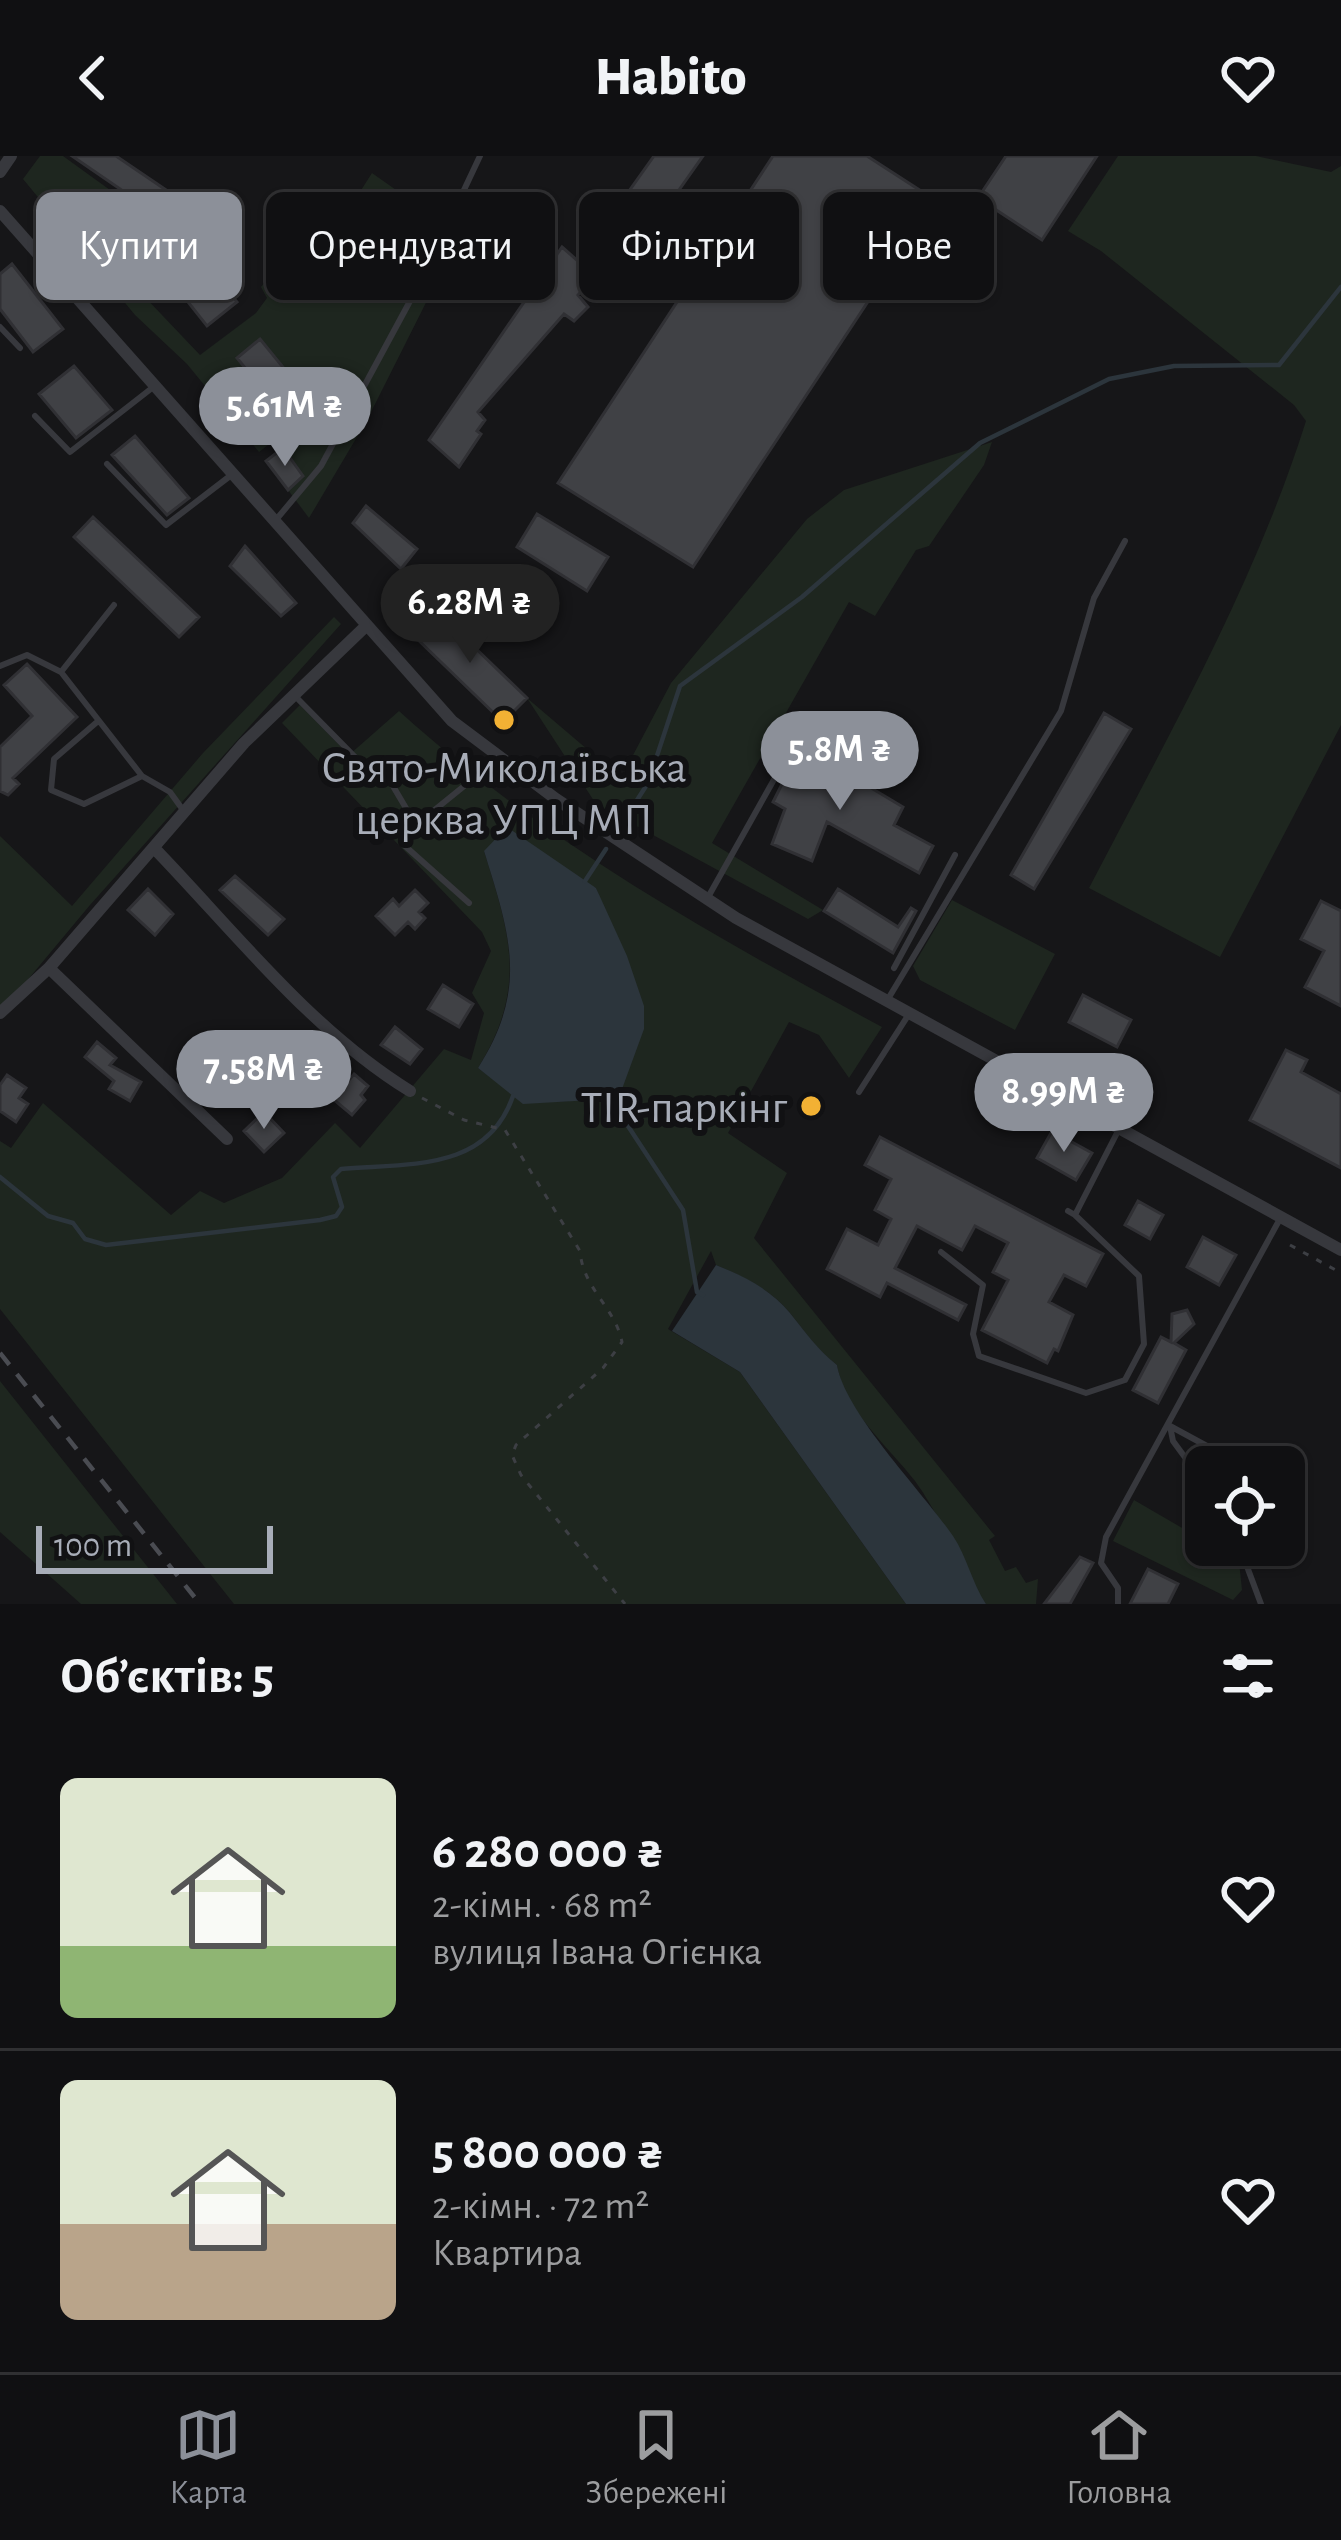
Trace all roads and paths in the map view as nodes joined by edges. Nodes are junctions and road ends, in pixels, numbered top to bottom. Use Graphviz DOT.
graph roads {
  1 [pos="11,156"];
  2 [pos="481,156"];
  3 [pos="0,172"];
  4 [pos="0,212"];
  5 [pos="0,327"];
  6 [pos="20,348"];
  7 [pos="293,385"];
  8 [pos="154,386"];
  9 [pos="35,416"];
  10 [pos="341,429"];
  11 [pos="107,464"];
  12 [pos="232,473"];
  13 [pos="274,520"];
  14 [pos="1125,541"];
  15 [pos="114,604"];
  16 [pos="367,625"];
  17 [pos="0,666"];
  18 [pos="61,672"];
  19 [pos="294,695"];
  20 [pos="98,721"];
  21 [pos="847,724"];
  22 [pos="500,757"];
  23 [pos="142,776"];
  24 [pos="184,812"];
  25 [pos="416,825"];
  26 [pos="154,849"];
  27 [pos="955,855"];
  28 [pos="707,899"];
  29 [pos="469,903"];
  30 [pos="49,968"];
  31 [pos="894,968"];
  32 [pos="886,1001"];
  33 [pos="0,1013"];
  34 [pos="909,1014"];
  35 [pos="410,1091"];
  36 [pos="859,1092"];
  37 [pos="1118,1131"];
  38 [pos="227,1139"];
  39 [pos="1280,1217"];
  40 [pos="1290,1245"];
  41 [pos="1341,1250"];
  42 [pos="941,1252"];
  43 [pos="1341,1273"];
  44 [pos="1170,1426"];
  45 [pos="1207,1446"];
  46 [pos="1185,1458"];
  47 [pos="1247,1566"];
  48 [pos="625,1604"];
  49 [pos="1118,1604"];
  50 [pos="1261,1604"];
  1 -- 3 [label="street"];
  2 -- 10 [label="lane"];
  4 -- 8 [label="street"];
  5 -- 6 [label="lane"];
  7 -- 10 [label="lane"];
  8 -- 9 [label="lane"];
  8 -- 12 [label="street"];
  10 -- 13 [label="lane"];
  11 -- 12 [label="lane"];
  12 -- 13 [label="street"];
  13 -- 16 [label="street"];
  14 -- 32 [label="lane"];
  15 -- 18 [label="lane"];
  16 -- 19 [label="street"];
  16 -- 22 [label="street"];
  17 -- 18 [label="lane"];
  18 -- 20 [label="lane"];
  19 -- 24 [label="street"];
  19 -- 25 [label="lane"];
  20 -- 23 [label="lane"];
  20 -- 23 [label="lane"];
  21 -- 28 [label="lane"];
  22 -- 25 [label="lane"];
  22 -- 28 [label="street"];
  23 -- 24 [label="lane"];
  24 -- 26 [label="street"];
  25 -- 29 [label="lane"];
  26 -- 30 [label="street"];
  26 -- 35 [label="street"];
  27 -- 31 [label="lane"];
  28 -- 32 [label="street"];
  30 -- 33 [label="street"];
  30 -- 38 [label="street"];
  32 -- 34 [label="street"];
  34 -- 36 [label="lane"];
  34 -- 37 [label="street"];
  35 -- 48 [label="path"];
  37 -- 39 [label="street"];
  37 -- 42 [label="lane"];
  39 -- 41 [label="street"];
  39 -- 44 [label="lane"];
  40 -- 43 [label="path"];
  44 -- 45 [label="lane"];
  44 -- 46 [label="lane"];
  44 -- 49 [label="lane"];
  47 -- 50 [label="lane"];
}
